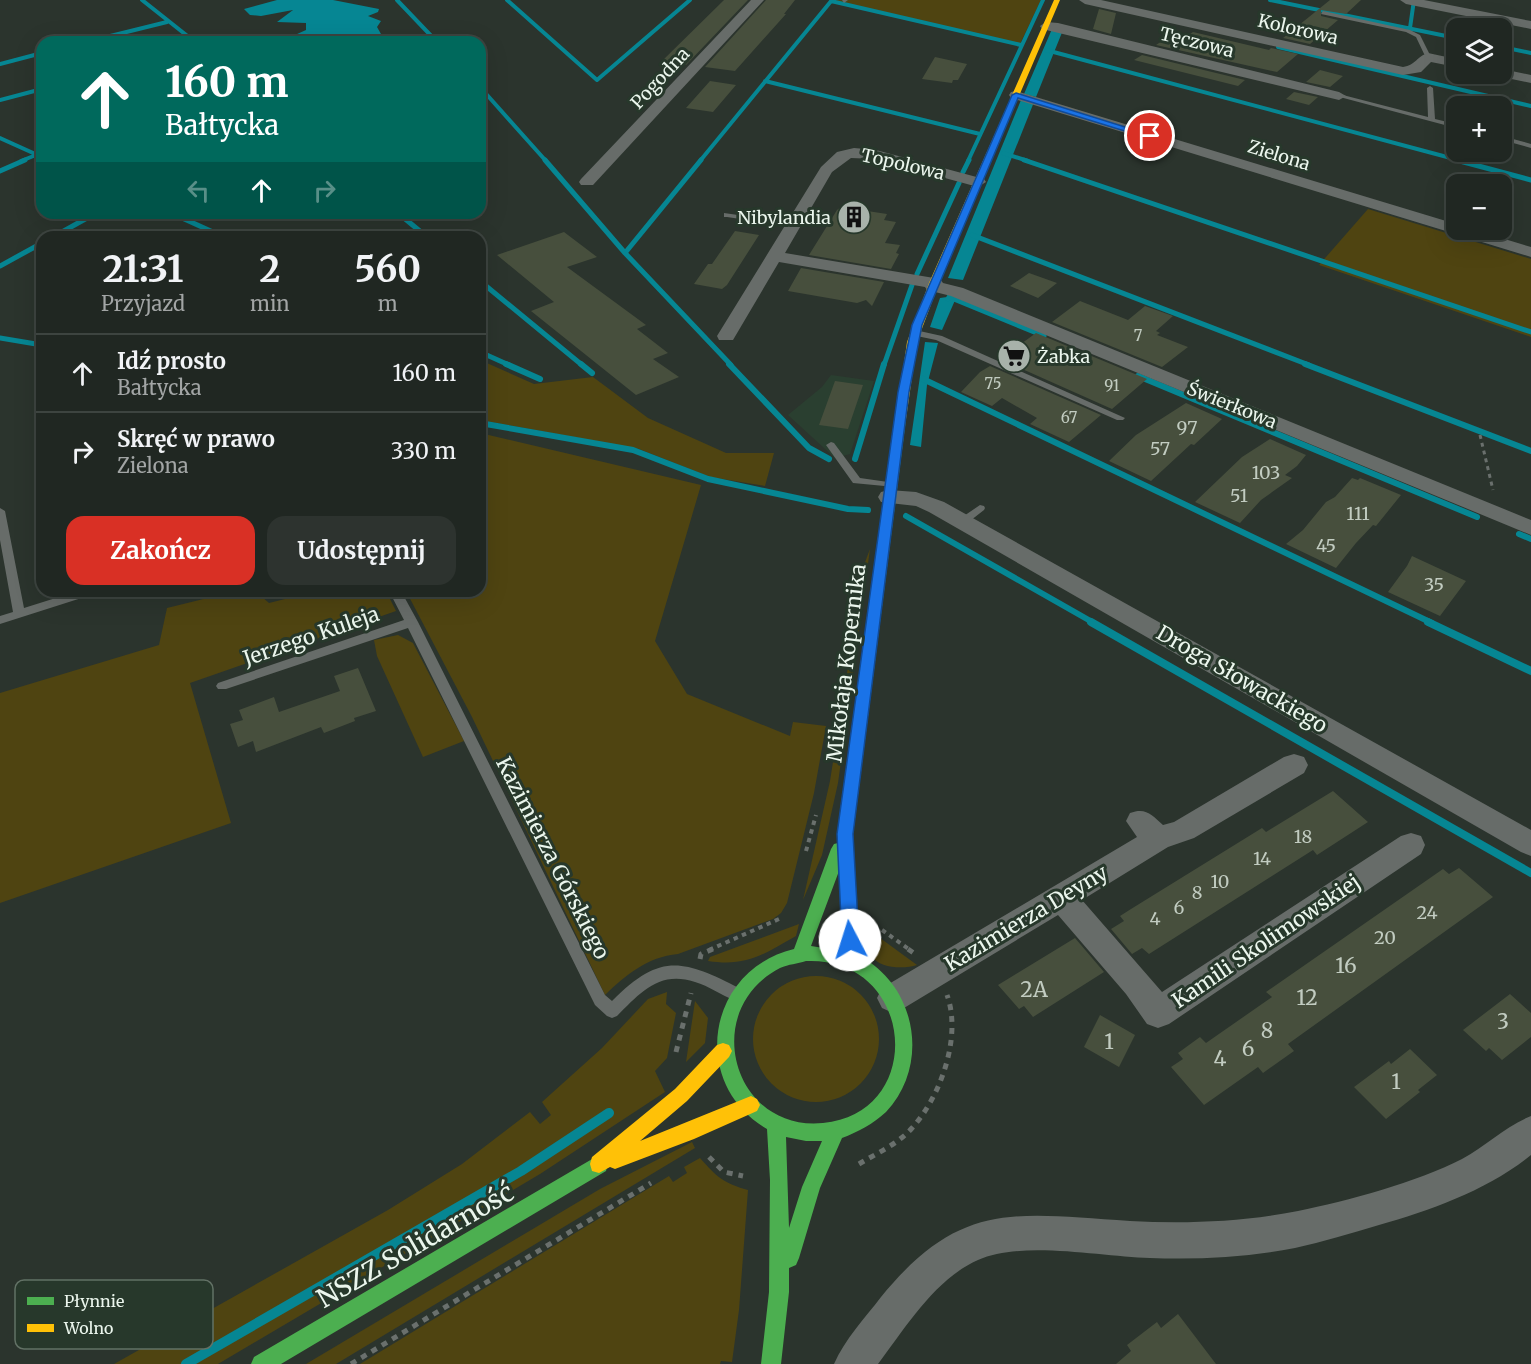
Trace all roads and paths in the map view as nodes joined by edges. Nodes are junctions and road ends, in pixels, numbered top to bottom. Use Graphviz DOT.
graph roads {
  1 [pos="758,0"];
  2 [pos="1057,0"];
  3 [pos="1085,0"];
  4 [pos="1411,1"];
  5 [pos="1323,13"];
  6 [pos="1531,25"];
  7 [pos="1046,26"];
  8 [pos="1205,46"];
  9 [pos="1428,57"];
  10 [pos="1188,58"];
  11 [pos="1446,61"];
  12 [pos="1512,75"];
  13 [pos="1531,79"];
  14 [pos="1430,88"];
  15 [pos="1016,95"];
  16 [pos="1339,96"];
  17 [pos="1432,120"];
  18 [pos="1446,124"];
  19 [pos="1512,141"];
  20 [pos="1531,146"];
  21 [pos="587,182"];
  22 [pos="978,182"];
  23 [pos="727,215"];
  24 [pos="793,225"];
  25 [pos="1531,252"];
  26 [pos="774,256"];
  27 [pos="933,284"];
  28 [pos="915,333"];
  29 [pos="726,336"];
  30 [pos="1120,418"];
  31 [pos="1480,435"];
  32 [pos="831,444"];
  33 [pos="890,491"];
  34 [pos="0,511"];
  35 [pos="1491,512"];
  36 [pos="1531,528"];
  37 [pos="71,597"];
  38 [pos="398,597"];
  39 [pos="19,614"];
  40 [pos="0,620"];
  41 [pos="412,622"];
  42 [pos="222,686"];
  43 [pos="1294,765"];
  44 [pos="845,834"];
  45 [pos="1531,844"];
  46 [pos="1411,845"];
  47 [pos="1061,897"];
  48 [pos="799,956"];
  49 [pos="853,963"];
  50 [pos="737,995"];
  51 [pos="893,998"];
  52 [pos="723,1051"];
  53 [pos="751,1105"];
  54 [pos="776,1122"];
  55 [pos="836,1130"];
  56 [pos="1525,1138"];
  57 [pos="703,1151"];
  58 [pos="594,1168"];
  59 [pos="747,1176"];
  60 [pos="653,1182"];
  61 [pos="779,1292"];
  62 [pos="261,1364"];
  63 [pos="351,1364"];
  64 [pos="771,1364"];
  65 [pos="854,1364"];
  1 -- 21 [label="street, Pogodna"];
  2 -- 7 [label="main road, Mikołaja Kopernika"];
  3 -- 9 [label="street, Kolorowa"];
  4 -- 6 [label="street"];
  5 -- 9 [label="lane, Kolorowa"];
  7 -- 10 [label="street, Tęczowa"];
  7 -- 15 [label="main road, Mikołaja Kopernika"];
  8 -- 10 [label="street"];
  9 -- 11 [label="street"];
  10 -- 16 [label="street, Tęczowa"];
  12 -- 13 [label="street"];
  14 -- 17 [label="lane"];
  15 -- 22 [label="main road, Mikołaja Kopernika"];
  15 -- 25 [label="street, Zielona"];
  16 -- 17 [label="lane"];
  17 -- 18 [label="lane"];
  19 -- 20 [label="lane"];
  22 -- 24 [label="street, Topolowa"];
  22 -- 27 [label="main road, Mikołaja Kopernika"];
  23 -- 24 [label="lane"];
  24 -- 26 [label="street, Topolowa"];
  26 -- 27 [label="street"];
  26 -- 29 [label="street, Topolowa"];
  27 -- 28 [label="main road, Mikołaja Kopernika"];
  27 -- 35 [label="street, Świerkowa"];
  28 -- 30 [label="lane"];
  28 -- 33 [label="main road, Mikołaja Kopernika"];
  31 -- 35 [label="path"];
  32 -- 33 [label="lane"];
  33 -- 44 [label="main road, Mikołaja Kopernika"];
  33 -- 45 [label="street, Droga Słowackiego"];
  34 -- 39 [label="lane"];
  35 -- 36 [label="street, Świerkowa"];
  37 -- 39 [label="lane"];
  38 -- 41 [label="lane, Kazimierza Górskiego"];
  39 -- 40 [label="lane"];
  41 -- 42 [label="lane, Jerzego Kuleja"];
  41 -- 50 [label="lane, Kazimierza Górskiego"];
  43 -- 47 [label="street, Kazimierza Deyny"];
  44 -- 48 [label="main road, Mikołaja Kopernika"];
  44 -- 49 [label="main road, Mikołaja Kopernika"];
  46 -- 47 [label="street, Kamili Skolimowskiej"];
  47 -- 51 [label="street, Kazimierza Deyny"];
  48 -- 49 [label="main road"];
  48 -- 50 [label="main road"];
  49 -- 51 [label="main road"];
  50 -- 52 [label="main road"];
  51 -- 55 [label="main road"];
  52 -- 53 [label="main road"];
  52 -- 58 [label="main road, NSZZ Solidarność"];
  53 -- 54 [label="main road"];
  53 -- 58 [label="main road, NSZZ Solidarność"];
  54 -- 55 [label="main road"];
  54 -- 61 [label="main road"];
  55 -- 61 [label="main road"];
  56 -- 65 [label="street"];
  57 -- 59 [label="path"];
  58 -- 62 [label="main road, NSZZ Solidarność"];
  60 -- 63 [label="path"];
  61 -- 64 [label="main road"];
}
